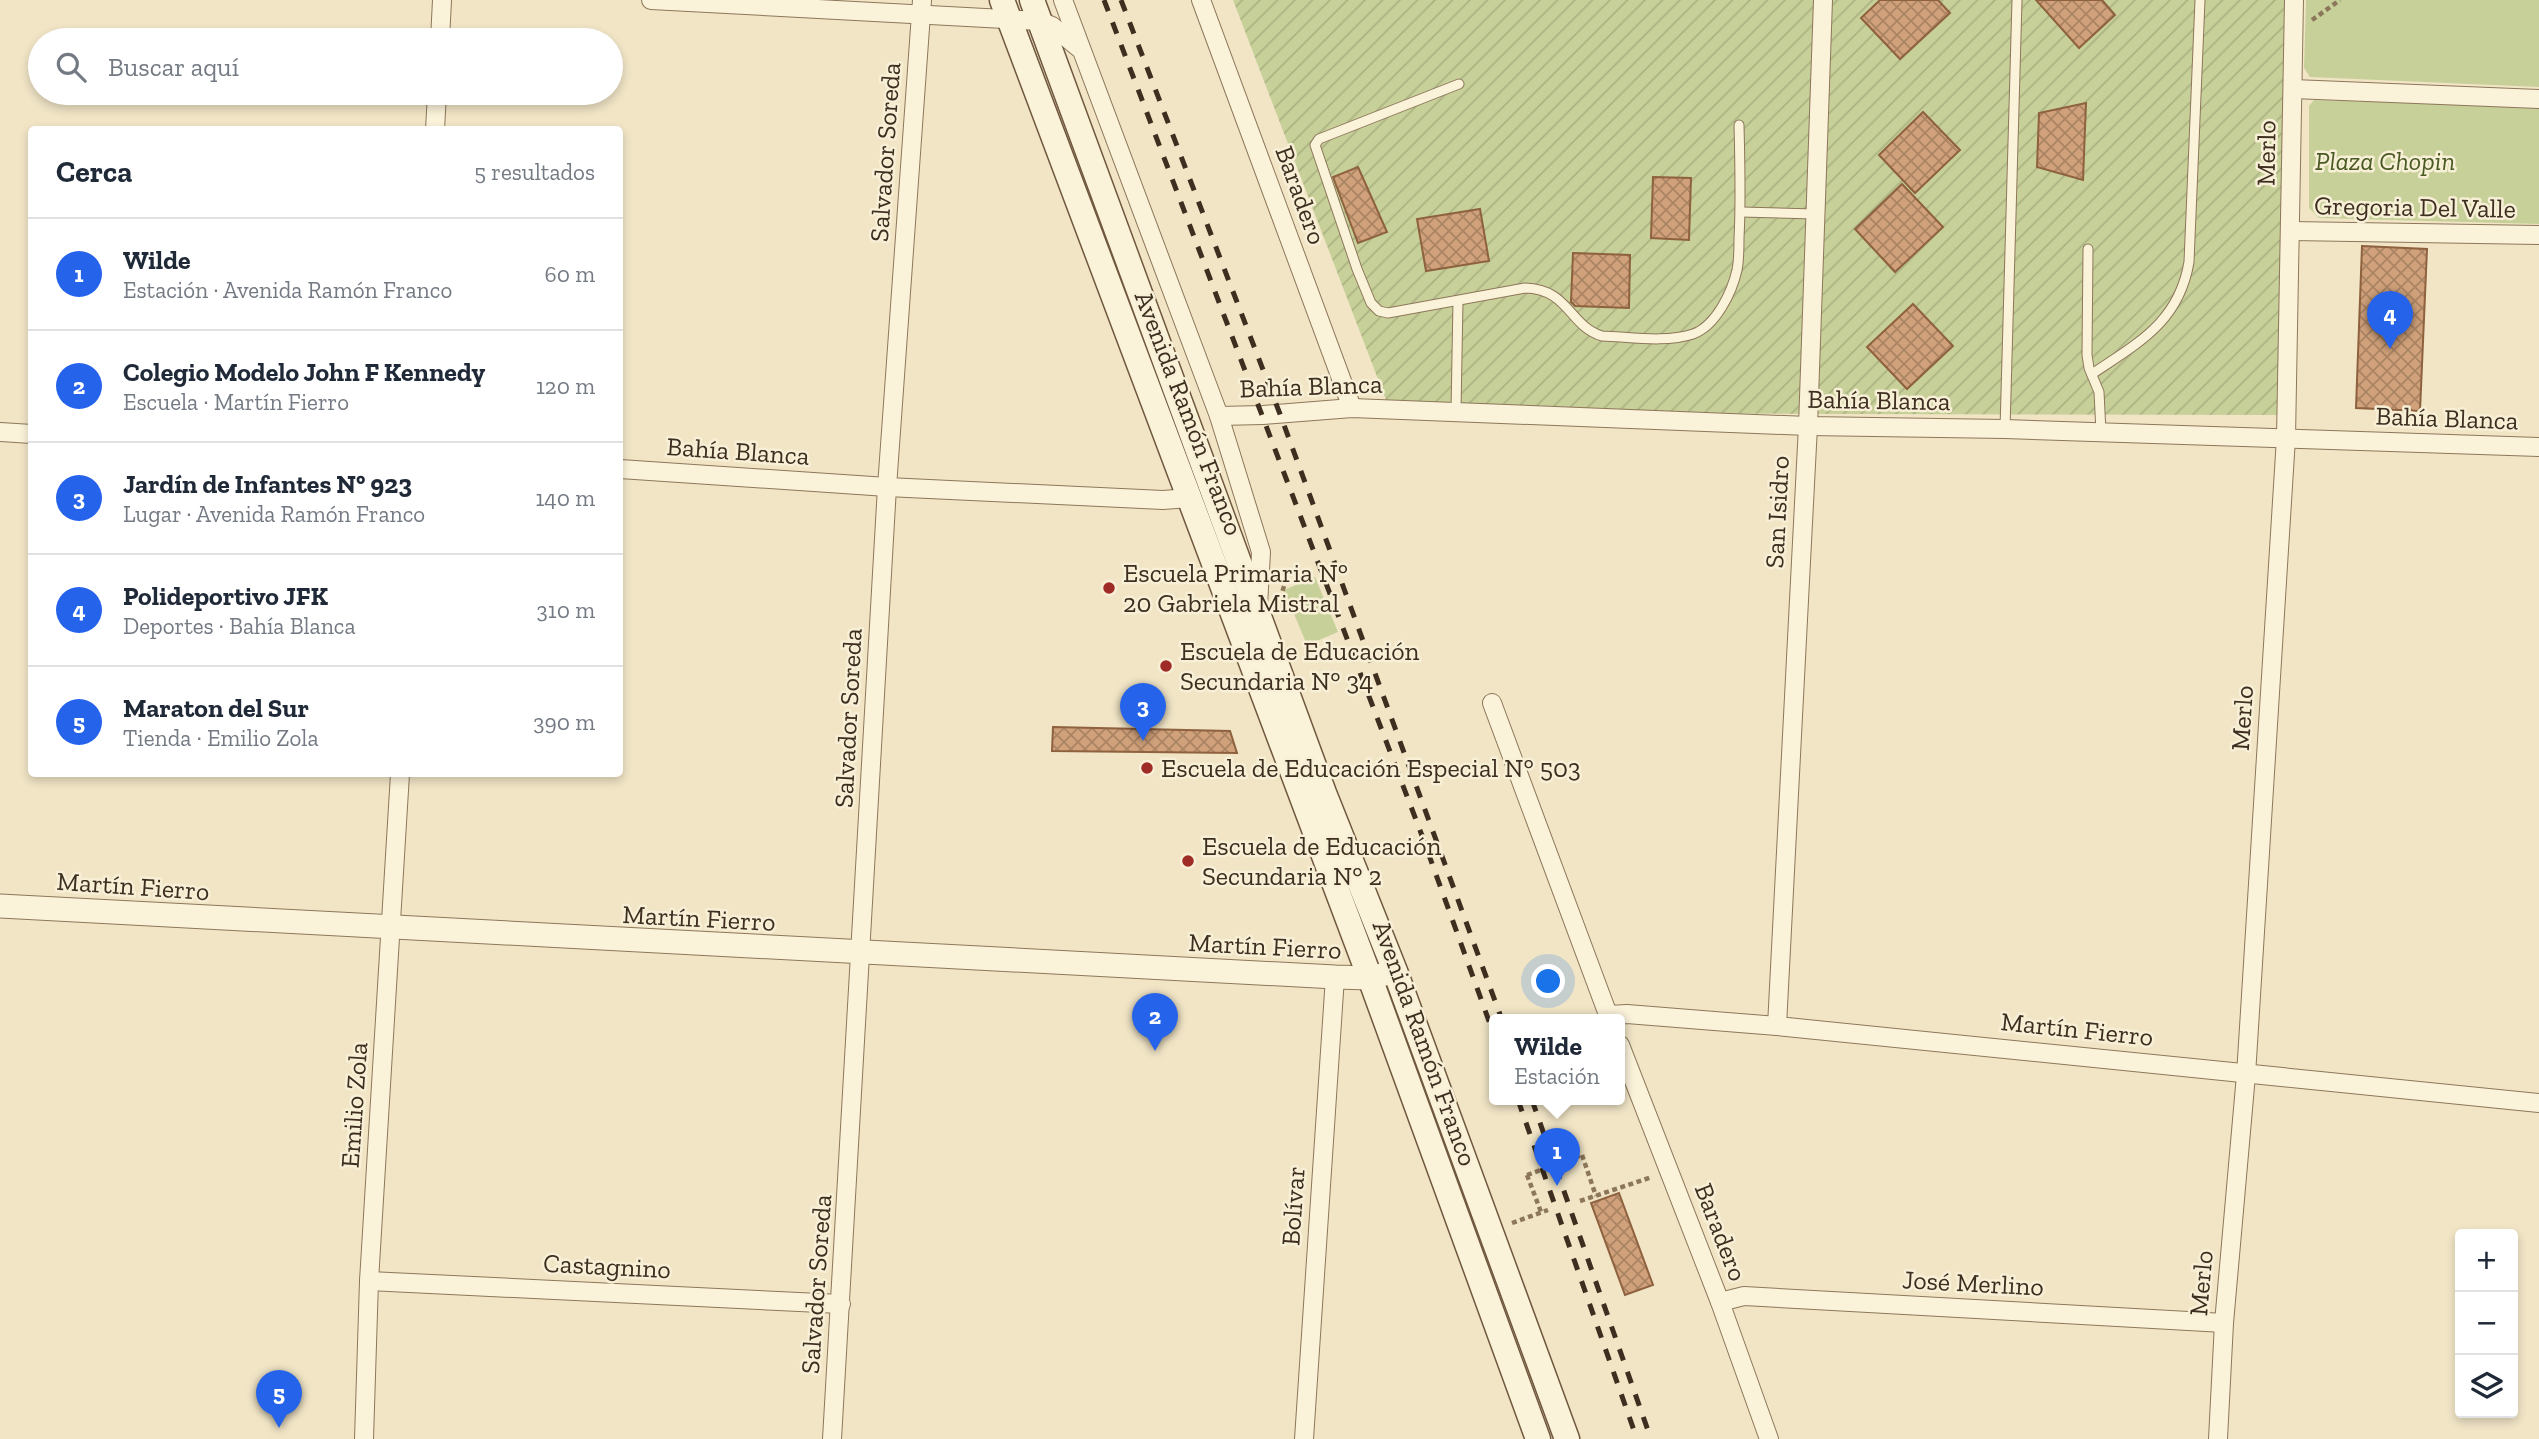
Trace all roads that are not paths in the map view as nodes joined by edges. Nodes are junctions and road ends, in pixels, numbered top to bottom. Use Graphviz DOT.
graph roads {
  1 [pos="442,0"];
  2 [pos="651,0"];
  3 [pos="1063,0"];
  4 [pos="1201,0"];
  5 [pos="1823,0"];
  6 [pos="2017,0"];
  7 [pos="2200,0"];
  8 [pos="2294,0"];
  9 [pos="922,8"];
  10 [pos="1006,10"];
  11 [pos="1036,10"];
  12 [pos="441,28"];
  13 [pos="1081,50"];
  14 [pos="1459,84"];
  15 [pos="2293,89"];
  16 [pos="2539,99"];
  17 [pos="436,105"];
  18 [pos="1739,125"];
  19 [pos="435,126"];
  20 [pos="1741,212"];
  21 [pos="1815,214"];
  22 [pos="2291,231"];
  23 [pos="2539,235"];
  24 [pos="2088,249"];
  25 [pos="1458,301"];
  26 [pos="2092,374"];
  27 [pos="1352,408"];
  28 [pos="1457,411"];
  29 [pos="1219,416"];
  30 [pos="1808,426"];
  31 [pos="2005,429"];
  32 [pos="0,432"];
  33 [pos="2101,432"];
  34 [pos="28,434"];
  35 [pos="2286,438"];
  36 [pos="2539,447"];
  37 [pos="623,469"];
  38 [pos="887,487"];
  39 [pos="1189,498"];
  40 [pos="1268,608"];
  41 [pos="1492,702"];
  42 [pos="400,777"];
  43 [pos="0,906"];
  44 [pos="391,930"];
  45 [pos="861,955"];
  46 [pos="1395,971"];
  47 [pos="1335,978"];
  48 [pos="1370,978"];
  49 [pos="1609,1014"];
  50 [pos="1625,1015"];
  51 [pos="1777,1026"];
  52 [pos="1625,1058"];
  53 [pos="2246,1075"];
  54 [pos="2539,1103"];
  55 [pos="369,1281"];
  56 [pos="1720,1302"];
  57 [pos="841,1304"];
  58 [pos="2224,1323"];
  59 [pos="364,1439"];
  60 [pos="832,1439"];
  61 [pos="1304,1439"];
  62 [pos="1538,1439"];
  63 [pos="1567,1439"];
  64 [pos="1769,1439"];
  65 [pos="2218,1439"];
  1 -- 12 [label="street"];
  2 -- 9 [label="street"];
  3 -- 13 [label="street, Bahía Blanca"];
  4 -- 27 [label="street, Baradero"];
  5 -- 21 [label="street, San Isidro"];
  6 -- 31 [label="lane"];
  7 -- 26 [label="lane"];
  8 -- 15 [label="street, Merlo"];
  9 -- 10 [label="street"];
  9 -- 38 [label="street, Salvador Soreda"];
  10 -- 11 [label="street"];
  10 -- 39 [label="main road, Avenida Ramón Franco"];
  11 -- 13 [label="street"];
  11 -- 40 [label="main road, Avenida Ramón Franco"];
  13 -- 29 [label="street, Bahía Blanca"];
  14 -- 25 [label="lane"];
  15 -- 16 [label="street"];
  15 -- 22 [label="street, Merlo"];
  17 -- 19 [label="street"];
  18 -- 20 [label="lane"];
  20 -- 21 [label="lane"];
  20 -- 25 [label="lane"];
  21 -- 30 [label="street, San Isidro"];
  22 -- 23 [label="street, Gregoria Del Valle"];
  22 -- 35 [label="street, Merlo"];
  24 -- 26 [label="lane"];
  25 -- 28 [label="lane"];
  26 -- 33 [label="lane"];
  27 -- 28 [label="street, Bahía Blanca"];
  27 -- 29 [label="street, Bahía Blanca"];
  28 -- 30 [label="street, Bahía Blanca"];
  29 -- 40 [label="street, Bahía Blanca"];
  30 -- 31 [label="street, Bahía Blanca"];
  30 -- 51 [label="street, San Isidro"];
  31 -- 33 [label="street, Bahía Blanca"];
  32 -- 34 [label="street"];
  33 -- 35 [label="street, Bahía Blanca"];
  35 -- 36 [label="street, Bahía Blanca"];
  35 -- 53 [label="street, Merlo"];
  37 -- 38 [label="street, Bahía Blanca"];
  38 -- 39 [label="street, Bahía Blanca"];
  38 -- 45 [label="street, Salvador Soreda"];
  39 -- 48 [label="main road, Avenida Ramón Franco"];
  40 -- 46 [label="main road, Avenida Ramón Franco"];
  41 -- 49 [label="street"];
  42 -- 44 [label="street, Emilio Zola"];
  43 -- 44 [label="street, Martín Fierro"];
  44 -- 45 [label="street, Martín Fierro"];
  44 -- 55 [label="street, Emilio Zola"];
  45 -- 47 [label="street, Martín Fierro"];
  45 -- 57 [label="street, Salvador Soreda"];
  46 -- 48 [label="street, Martín Fierro"];
  46 -- 63 [label="main road, Avenida Ramón Franco"];
  47 -- 48 [label="street, Martín Fierro"];
  47 -- 61 [label="street, Bolívar"];
  48 -- 62 [label="main road, Avenida Ramón Franco"];
  50 -- 51 [label="street, Martín Fierro"];
  51 -- 53 [label="street, Martín Fierro"];
  52 -- 56 [label="street, Baradero"];
  53 -- 54 [label="street, Martín Fierro"];
  53 -- 58 [label="street, Merlo"];
  55 -- 57 [label="street, Castagnino"];
  55 -- 59 [label="street, Emilio Zola"];
  56 -- 58 [label="street, José Merlino"];
  56 -- 64 [label="street, Baradero"];
  57 -- 60 [label="street, Salvador Soreda"];
  58 -- 65 [label="street, Merlo"];
}
